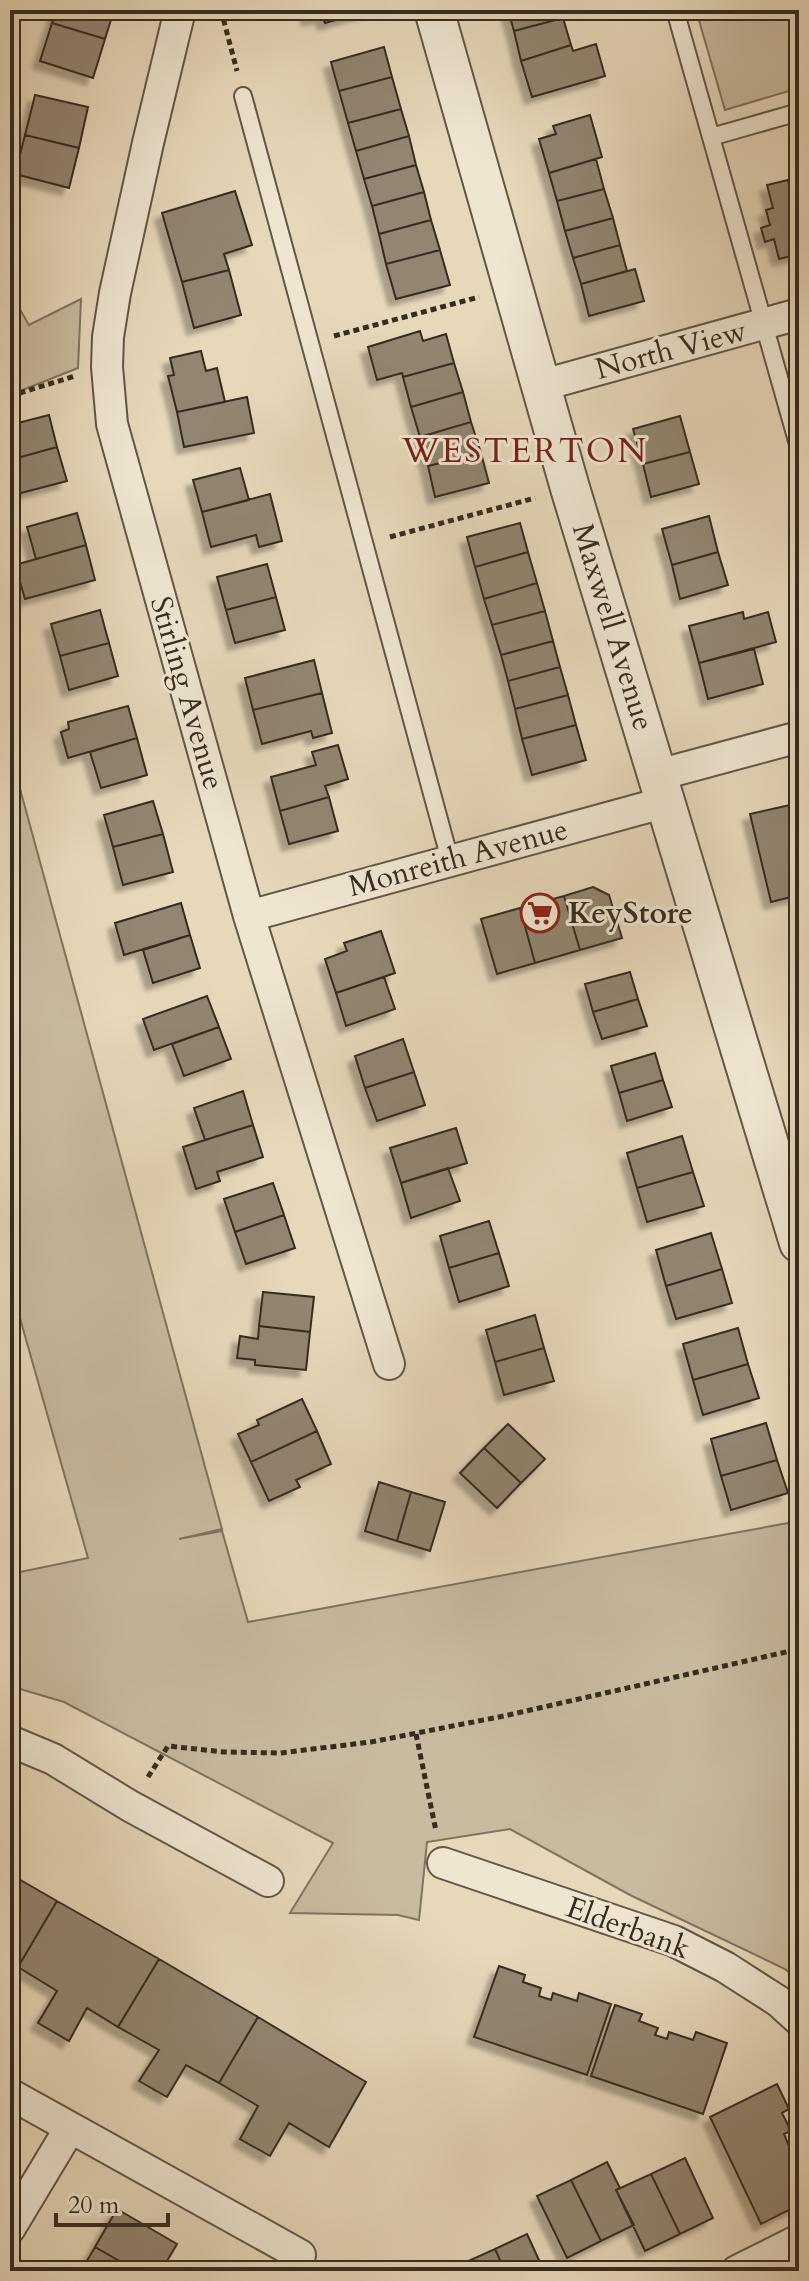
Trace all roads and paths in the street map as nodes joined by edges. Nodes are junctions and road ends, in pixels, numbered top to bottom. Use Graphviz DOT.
graph roads {
  1 [pos="180,10"];
  2 [pos="221,10"];
  3 [pos="434,10"];
  4 [pos="675,10"];
  5 [pos="243,96"];
  6 [pos="799,112"];
  7 [pos="711,137"];
  8 [pos="515,288"];
  9 [pos="799,314"];
  10 [pos="763,324"];
  11 [pos="310,343"];
  12 [pos="59,381"];
  13 [pos="543,385"];
  14 [pos="10,396"];
  15 [pos="799,448"];
  16 [pos="570,488"];
  17 [pos="365,544"];
  18 [pos="799,737"];
  19 [pos="662,788"];
  20 [pos="450,860"];
  21 [pos="249,916"];
  22 [pos="799,1243"];
  23 [pos="389,1364"];
  24 [pos="799,1649"];
  25 [pos="416,1734"];
  26 [pos="10,1741"];
  27 [pos="130,1806"];
  28 [pos="443,1863"];
  29 [pos="268,1881"];
  30 [pos="799,2020"];
  31 [pos="10,2094"];
  32 [pos="70,2128"];
  33 [pos="10,2228"];
  34 [pos="799,2240"];
  35 [pos="300,2255"];
  36 [pos="737,2271"];
  1 -- 21 [label="street, Stirling Avenue"];
  2 -- 5 [label="path"];
  3 -- 8 [label="street, Maxwell Avenue"];
  4 -- 7 [label="lane"];
  5 -- 11 [label="lane"];
  6 -- 7 [label="lane"];
  7 -- 10 [label="lane"];
  8 -- 11 [label="path"];
  8 -- 13 [label="street, Maxwell Avenue"];
  9 -- 10 [label="street, North View"];
  10 -- 13 [label="street, North View"];
  10 -- 15 [label="lane"];
  11 -- 17 [label="lane"];
  12 -- 14 [label="path"];
  13 -- 16 [label="street, Maxwell Avenue"];
  16 -- 17 [label="path"];
  16 -- 19 [label="street, Maxwell Avenue"];
  17 -- 20 [label="lane"];
  18 -- 19 [label="street, Monreith Avenue"];
  19 -- 20 [label="street, Monreith Avenue"];
  19 -- 22 [label="street, Maxwell Avenue"];
  20 -- 21 [label="street, Monreith Avenue"];
  21 -- 23 [label="street, Stirling Avenue"];
  24 -- 25 [label="path"];
  25 -- 27 [label="path"];
  25 -- 28 [label="path"];
  26 -- 27 [label="street"];
  27 -- 29 [label="street"];
  28 -- 30 [label="street, Elderbank"];
  31 -- 32 [label="street"];
  32 -- 33 [label="street"];
  32 -- 35 [label="street"];
  34 -- 36 [label="street"];
}
